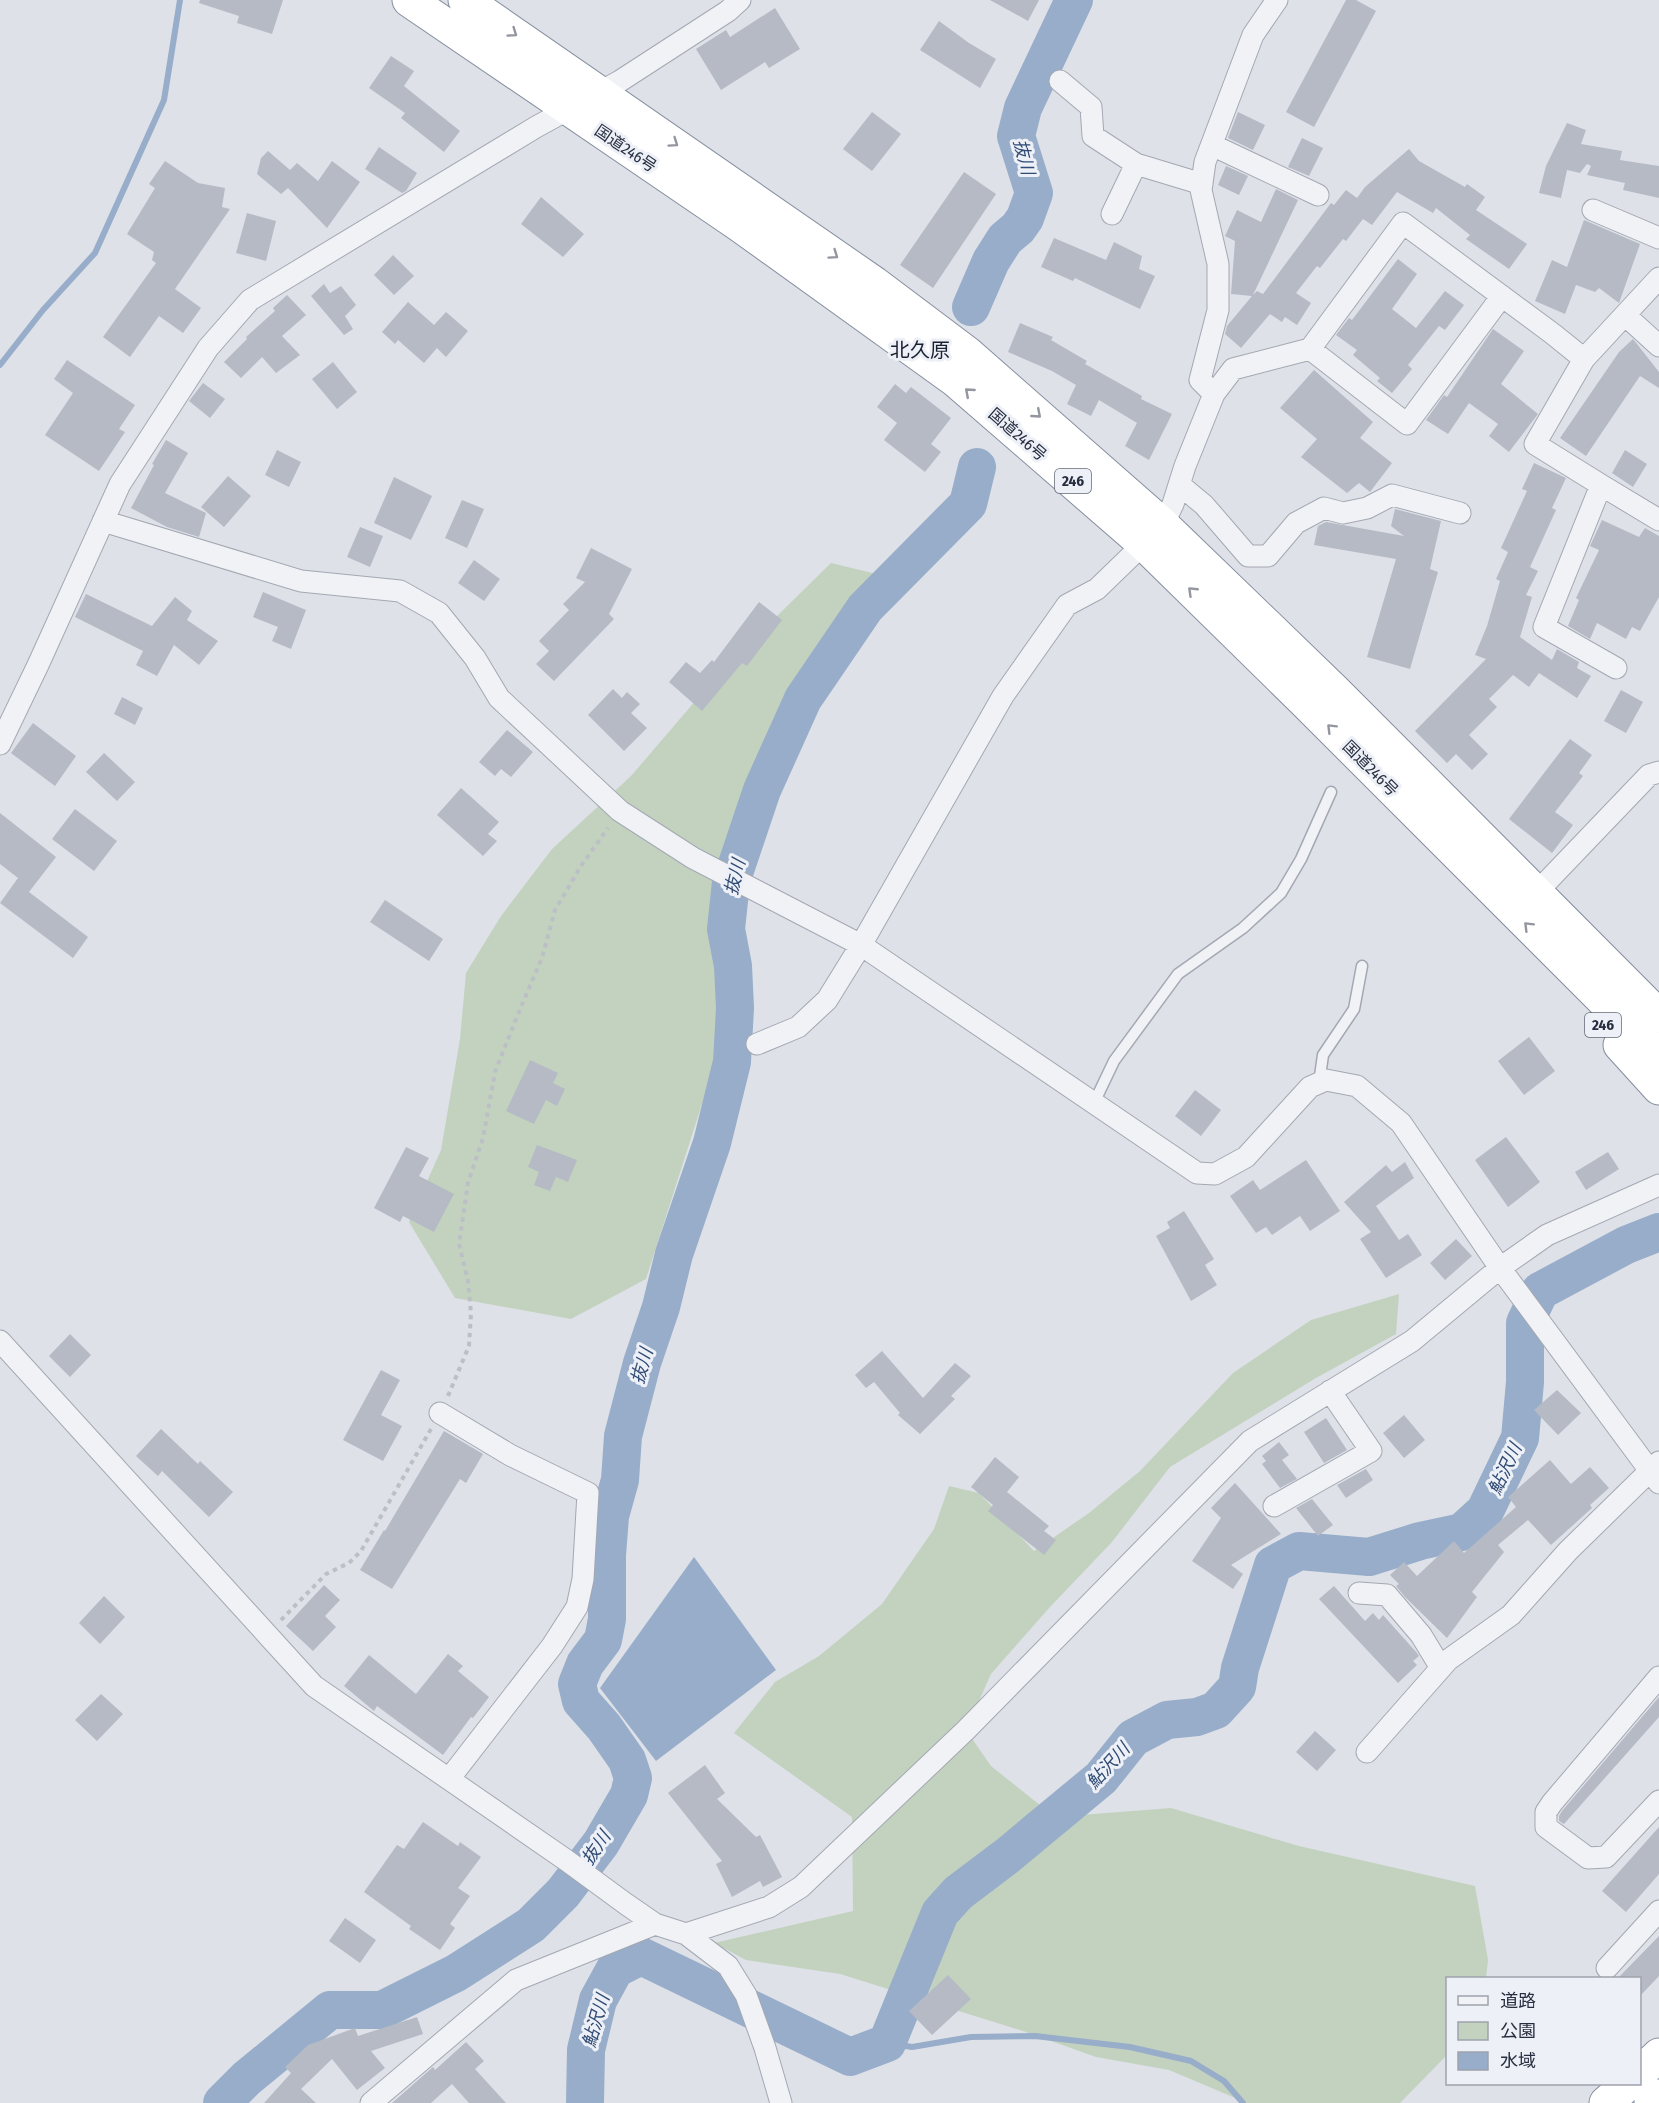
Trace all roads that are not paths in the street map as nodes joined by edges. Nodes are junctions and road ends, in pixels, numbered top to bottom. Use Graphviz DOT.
graph roads {
  1 [pos="409,0"];
  2 [pos="465,0"];
  3 [pos="740,0"];
  4 [pos="1277,0"];
  5 [pos="1060,81"];
  6 [pos="599,92"];
  7 [pos="569,109"];
  8 [pos="1212,145"];
  9 [pos="1136,164"];
  10 [pos="1202,184"];
  11 [pos="1318,195"];
  12 [pos="1593,210"];
  13 [pos="1112,214"];
  14 [pos="1659,238"];
  15 [pos="1659,278"];
  16 [pos="1502,296"];
  17 [pos="1626,316"];
  18 [pos="1659,346"];
  19 [pos="1310,349"];
  20 [pos="1584,359"];
  21 [pos="1214,394"];
  22 [pos="1180,485"];
  23 [pos="1601,485"];
  24 [pos="1460,513"];
  25 [pos="1659,520"];
  26 [pos="103,521"];
  27 [pos="1154,535"];
  28 [pos="1616,668"];
  29 [pos="0,744"];
  30 [pos="1659,772"];
  31 [pos="1331,792"];
  32 [pos="1536,893"];
  33 [pos="861,945"];
  34 [pos="1566,945"];
  35 [pos="1362,966"];
  36 [pos="1659,995"];
  37 [pos="1659,1016"];
  38 [pos="757,1044"];
  39 [pos="1659,1056"];
  40 [pos="1319,1083"];
  41 [pos="1659,1088"];
  42 [pos="1094,1103"];
  43 [pos="1659,1185"];
  44 [pos="1500,1268"];
  45 [pos="0,1341"];
  46 [pos="1330,1391"];
  47 [pos="440,1413"];
  48 [pos="1656,1472"];
  49 [pos="1274,1506"];
  50 [pos="1359,1593"];
  51 [pos="1441,1668"];
  52 [pos="1659,1677"];
  53 [pos="1367,1752"];
  54 [pos="449,1779"];
  55 [pos="1659,1801"];
  56 [pos="1659,1911"];
  57 [pos="655,1924"];
  58 [pos="686,1934"];
  59 [pos="1607,1968"];
  60 [pos="1659,2055"];
  61 [pos="1641,2072"];
  62 [pos="1627,2085"];
  63 [pos="1659,2096"];
  64 [pos="371,2103"];
  65 [pos="781,2103"];
  66 [pos="1606,2103"];
  67 [pos="1651,2103"];
  1 -- 7 [label="highway, 国道246号 / 246"];
  2 -- 6 [label="highway, 国道246号 / 246, one-way"];
  3 -- 6 [label="street"];
  4 -- 8 [label="street"];
  5 -- 9 [label="street"];
  6 -- 7 [label="street"];
  6 -- 27 [label="highway, 国道246号 / 246, one-way"];
  7 -- 26 [label="street"];
  27 -- 7 [label="highway, 国道246号 / 246, one-way"];
  8 -- 10 [label="street"];
  8 -- 11 [label="street"];
  9 -- 10 [label="street"];
  9 -- 13 [label="street"];
  10 -- 21 [label="street"];
  12 -- 14 [label="street"];
  15 -- 17 [label="street"];
  16 -- 19 [label="street"];
  16 -- 19 [label="street"];
  16 -- 20 [label="street"];
  17 -- 18 [label="street"];
  17 -- 20 [label="street"];
  19 -- 21 [label="street"];
  20 -- 23 [label="street"];
  21 -- 22 [label="street"];
  22 -- 24 [label="street"];
  22 -- 27 [label="street"];
  23 -- 25 [label="street"];
  23 -- 28 [label="street"];
  26 -- 29 [label="street"];
  26 -- 33 [label="street"];
  27 -- 32 [label="highway, 国道246号 / 246"];
  27 -- 33 [label="street"];
  34 -- 27 [label="highway, 国道246号 / 246, one-way"];
  30 -- 32 [label="street"];
  31 -- 42 [label="lane"];
  32 -- 34 [label="highway, 国道246号 / 246"];
  33 -- 38 [label="street"];
  33 -- 42 [label="street"];
  34 -- 36 [label="highway, 246"];
  34 -- 37 [label="highway, 国道246号 / 246"];
  34 -- 39 [label="highway, 国道246号 / 246"];
  34 -- 41 [label="highway, 246"];
  35 -- 40 [label="lane"];
  40 -- 42 [label="street"];
  40 -- 44 [label="street"];
  43 -- 44 [label="street"];
  44 -- 46 [label="street"];
  44 -- 48 [label="street"];
  45 -- 54 [label="street"];
  46 -- 49 [label="street"];
  46 -- 58 [label="street"];
  47 -- 54 [label="street"];
  48 -- 51 [label="street"];
  50 -- 51 [label="street"];
  51 -- 53 [label="street"];
  52 -- 55 [label="street"];
  54 -- 57 [label="street"];
  56 -- 59 [label="street"];
  57 -- 58 [label="street"];
  57 -- 64 [label="street"];
  58 -- 65 [label="street"];
  60 -- 61 [label="highway"];
  62 -- 66 [label="highway"];
  63 -- 67 [label="highway"];
}
